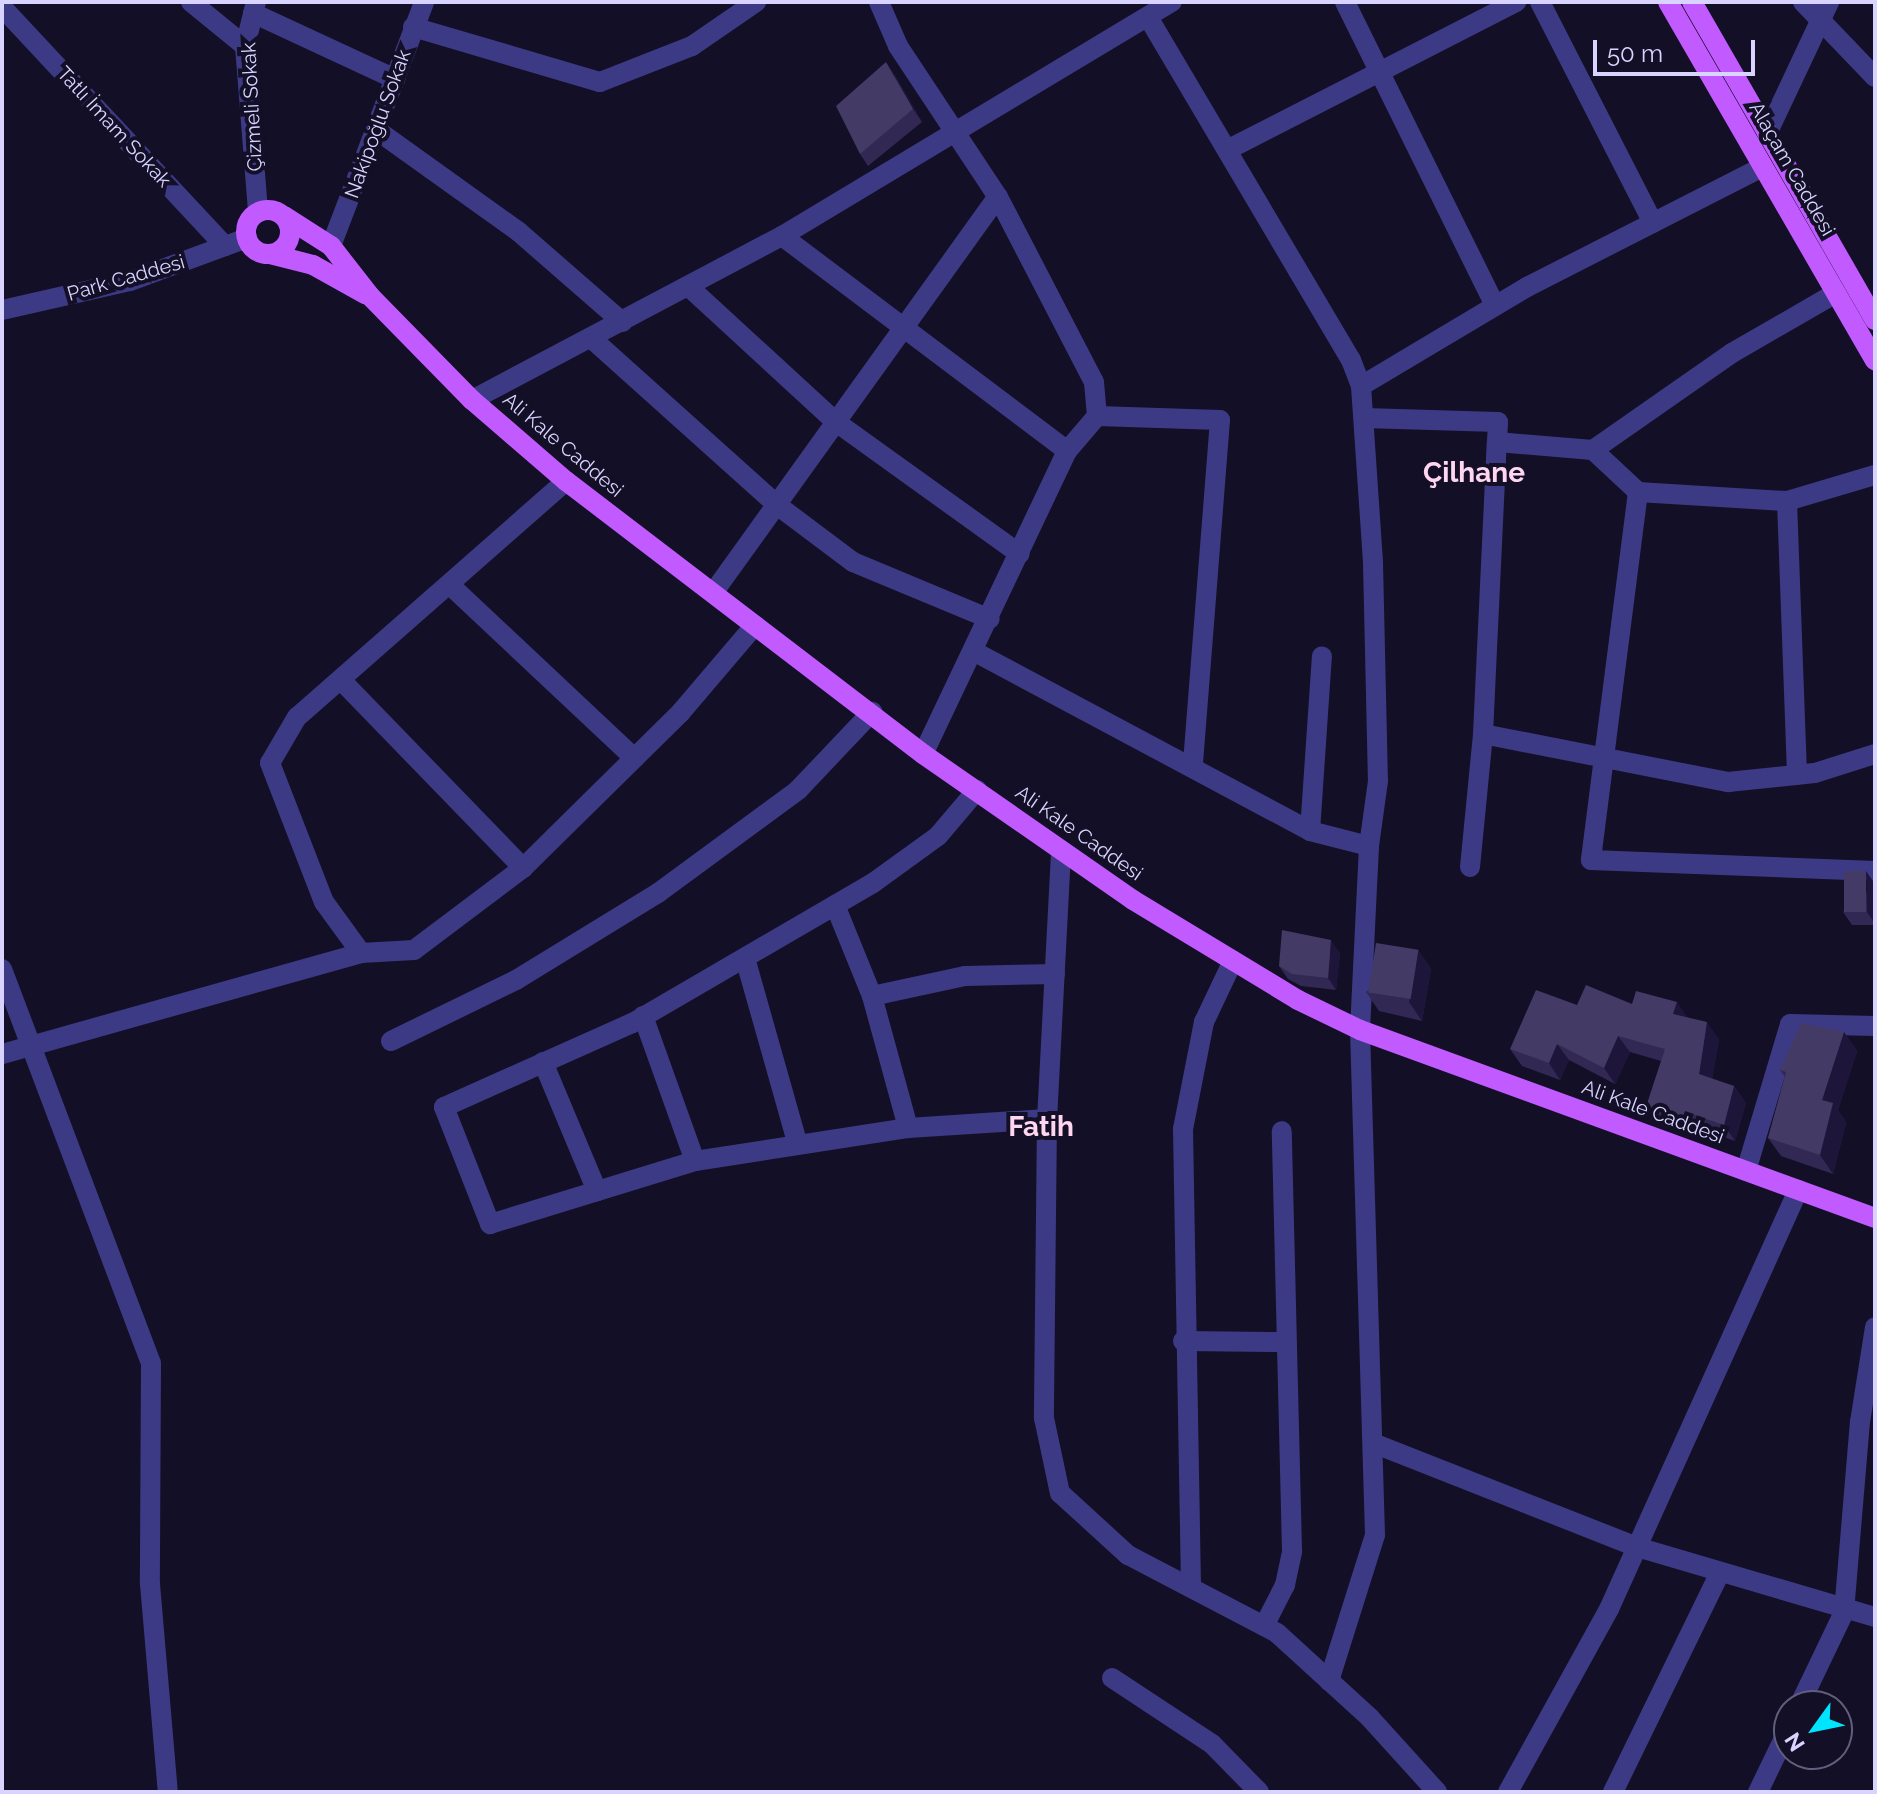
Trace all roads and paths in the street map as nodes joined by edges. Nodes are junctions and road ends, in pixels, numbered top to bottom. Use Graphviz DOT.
graph roads {
  1 [pos="191,2"];
  2 [pos="424,2"];
  3 [pos="756,2"];
  4 [pos="879,2"];
  5 [pos="1345,2"];
  6 [pos="1516,2"];
  7 [pos="1540,2"];
  8 [pos="1668,2"];
  9 [pos="1692,2"];
  10 [pos="1803,2"];
  11 [pos="2,7"];
  12 [pos="255,8"];
  13 [pos="1158,8"];
  14 [pos="1824,11"];
  15 [pos="413,27"];
  16 [pos="245,46"];
  17 [pos="1381,73"];
  18 [pos="1875,77"];
  19 [pos="395,79"];
  20 [pos="378,131"];
  21 [pos="957,132"];
  22 [pos="1767,134"];
  23 [pos="1227,150"];
  24 [pos="1763,167"];
  25 [pos="998,197"];
  26 [pos="258,212"];
  27 [pos="284,216"];
  28 [pos="1653,223"];
  29 [pos="782,236"];
  30 [pos="247,238"];
  31 [pos="225,246"];
  32 [pos="331,246"];
  33 [pos="270,254"];
  34 [pos="689,287"];
  35 [pos="1836,293"];
  36 [pos="370,296"];
  37 [pos="1495,306"];
  38 [pos="2,310"];
  39 [pos="1875,320"];
  40 [pos="622,322"];
  41 [pos="903,329"];
  42 [pos="591,338"];
  43 [pos="1875,360"];
  44 [pos="1361,386"];
  45 [pos="472,400"];
  46 [pos="1097,416"];
  47 [pos="1364,418"];
  48 [pos="836,422"];
  49 [pos="1497,442"];
  50 [pos="1593,450"];
  51 [pos="1067,451"];
  52 [pos="1875,475"];
  53 [pos="566,481"];
  54 [pos="1638,492"];
  55 [pos="1787,501"];
  56 [pos="777,505"];
  57 [pos="1020,554"];
  58 [pos="450,585"];
  59 [pos="713,593"];
  60 [pos="990,619"];
  61 [pos="755,625"];
  62 [pos="975,652"];
  63 [pos="1322,656"];
  64 [pos="341,680"];
  65 [pos="872,712"];
  66 [pos="1483,734"];
  67 [pos="923,754"];
  68 [pos="1875,754"];
  69 [pos="634,758"];
  70 [pos="1608,759"];
  71 [pos="1193,766"];
  72 [pos="1797,775"];
  73 [pos="977,790"];
  74 [pos="1310,831"];
  75 [pos="1369,846"];
  76 [pos="1061,853"];
  77 [pos="1470,867"];
  78 [pos="523,868"];
  79 [pos="1875,871"];
  80 [pos="835,905"];
  81 [pos="361,953"];
  82 [pos="745,958"];
  83 [pos="1233,961"];
  84 [pos="2,969"];
  85 [pos="1055,974"];
  86 [pos="872,996"];
  87 [pos="643,1016"];
  88 [pos="1875,1026"];
  89 [pos="1360,1030"];
  90 [pos="391,1041"];
  91 [pos="31,1046"];
  92 [pos="2,1054"];
  93 [pos="543,1062"];
  94 [pos="1047,1119"];
  95 [pos="908,1128"];
  96 [pos="1282,1131"];
  97 [pos="798,1145"];
  98 [pos="695,1161"];
  99 [pos="1746,1171"];
  100 [pos="1798,1190"];
  101 [pos="597,1191"];
  102 [pos="1875,1218"];
  103 [pos="1875,1327"];
  104 [pos="1183,1341"];
  105 [pos="1285,1342"];
  106 [pos="1373,1443"];
  107 [pos="1637,1547"];
  108 [pos="1720,1573"];
  109 [pos="1191,1587"];
  110 [pos="1844,1612"];
  111 [pos="1875,1617"];
  112 [pos="1264,1626"];
  113 [pos="1112,1678"];
  114 [pos="1329,1681"];
  115 [pos="1807,1690"];
  116 [pos="1773,1761"];
  117 [pos="168,1792"];
  118 [pos="1259,1792"];
  119 [pos="1437,1792"];
  120 [pos="1508,1792"];
  121 [pos="1613,1792"];
  122 [pos="1758,1792"];
  1 -- 16 [label="street"];
  2 -- 15 [label="street, Nakipoğlu Sokak"];
  3 -- 15 [label="street"];
  4 -- 21 [label="street"];
  5 -- 17 [label="street"];
  6 -- 17 [label="street"];
  7 -- 28 [label="street"];
  8 -- 24 [label="main road, Alaçam Caddesi"];
  9 -- 22 [label="main road, Alaçam Caddesi"];
  10 -- 14 [label="street"];
  11 -- 31 [label="street, Tatlı İmam Sokak"];
  12 -- 16 [label="street, Çizmeli Sokak"];
  12 -- 19 [label="street"];
  13 -- 21 [label="street"];
  13 -- 23 [label="street"];
  14 -- 18 [label="street"];
  14 -- 22 [label="street"];
  15 -- 19 [label="street, Nakipoğlu Sokak"];
  16 -- 26 [label="street, Çizmeli Sokak"];
  17 -- 23 [label="street"];
  17 -- 37 [label="street"];
  19 -- 20 [label="street, Nakipoğlu Sokak"];
  20 -- 32 [label="street, Nakipoğlu Sokak"];
  20 -- 40 [label="street"];
  21 -- 25 [label="street"];
  21 -- 29 [label="street"];
  22 -- 39 [label="main road, Alaçam Caddesi"];
  23 -- 44 [label="street"];
  24 -- 28 [label="street"];
  24 -- 35 [label="main road, Alaçam Caddesi"];
  25 -- 41 [label="street"];
  25 -- 46 [label="street"];
  26 -- 27 [label="main road"];
  26 -- 30 [label="main road"];
  27 -- 32 [label="main road, Ali Kale Caddesi"];
  27 -- 33 [label="main road"];
  28 -- 37 [label="street"];
  29 -- 34 [label="street"];
  29 -- 41 [label="street"];
  30 -- 31 [label="street, Park Caddesi"];
  30 -- 33 [label="main road"];
  31 -- 38 [label="street, Park Caddesi"];
  32 -- 36 [label="main road, Ali Kale Caddesi"];
  33 -- 36 [label="main road, Ali Kale Caddesi"];
  34 -- 40 [label="street"];
  34 -- 48 [label="street"];
  35 -- 43 [label="main road, Alaçam Caddesi"];
  35 -- 50 [label="street"];
  36 -- 45 [label="main road, Ali Kale Caddesi"];
  37 -- 44 [label="street"];
  40 -- 42 [label="street"];
  41 -- 48 [label="street"];
  41 -- 51 [label="street"];
  42 -- 45 [label="street"];
  42 -- 56 [label="street"];
  44 -- 47 [label="street"];
  45 -- 53 [label="main road, Ali Kale Caddesi"];
  46 -- 51 [label="street"];
  46 -- 71 [label="street"];
  47 -- 49 [label="street"];
  47 -- 75 [label="street"];
  48 -- 56 [label="street"];
  48 -- 57 [label="street"];
  49 -- 50 [label="street"];
  49 -- 66 [label="street"];
  50 -- 54 [label="street"];
  51 -- 57 [label="street"];
  52 -- 55 [label="street"];
  53 -- 58 [label="street"];
  53 -- 59 [label="main road, Ali Kale Caddesi"];
  54 -- 55 [label="street"];
  54 -- 70 [label="street"];
  55 -- 72 [label="street"];
  56 -- 59 [label="street"];
  56 -- 60 [label="street"];
  57 -- 60 [label="street"];
  58 -- 64 [label="street"];
  58 -- 69 [label="street"];
  59 -- 61 [label="main road, Ali Kale Caddesi"];
  60 -- 62 [label="street"];
  61 -- 65 [label="main road, Ali Kale Caddesi"];
  61 -- 69 [label="street"];
  62 -- 67 [label="street"];
  62 -- 71 [label="street"];
  63 -- 74 [label="street"];
  64 -- 78 [label="street"];
  64 -- 81 [label="street"];
  65 -- 67 [label="main road, Ali Kale Caddesi"];
  65 -- 90 [label="street"];
  66 -- 70 [label="street"];
  66 -- 77 [label="street"];
  67 -- 73 [label="main road, Ali Kale Caddesi"];
  68 -- 72 [label="street"];
  69 -- 78 [label="street"];
  70 -- 72 [label="street"];
  70 -- 79 [label="street"];
  71 -- 74 [label="street"];
  73 -- 76 [label="main road, Ali Kale Caddesi"];
  73 -- 80 [label="street"];
  74 -- 75 [label="street"];
  75 -- 89 [label="street"];
  76 -- 83 [label="main road, Ali Kale Caddesi"];
  76 -- 85 [label="street"];
  78 -- 81 [label="street"];
  80 -- 82 [label="street"];
  80 -- 86 [label="street"];
  81 -- 91 [label="street"];
  82 -- 87 [label="street"];
  82 -- 97 [label="street"];
  83 -- 89 [label="main road, Ali Kale Caddesi"];
  83 -- 104 [label="street"];
  84 -- 91 [label="street"];
  85 -- 86 [label="street"];
  85 -- 94 [label="street"];
  86 -- 95 [label="street"];
  87 -- 93 [label="street"];
  87 -- 98 [label="street"];
  88 -- 99 [label="street"];
  89 -- 99 [label="main road, Ali Kale Caddesi"];
  89 -- 106 [label="street"];
  91 -- 92 [label="street"];
  91 -- 117 [label="street"];
  93 -- 101 [label="street"];
  93 -- 101 [label="street"];
  94 -- 95 [label="street"];
  94 -- 109 [label="street"];
  95 -- 97 [label="street"];
  96 -- 105 [label="street"];
  97 -- 98 [label="street"];
  98 -- 101 [label="street"];
  99 -- 100 [label="main road, Ali Kale Caddesi"];
  100 -- 102 [label="main road, Ali Kale Caddesi"];
  100 -- 107 [label="street"];
  103 -- 110 [label="street"];
  104 -- 105 [label="street"];
  104 -- 109 [label="street"];
  105 -- 112 [label="street"];
  106 -- 107 [label="street"];
  106 -- 114 [label="street"];
  107 -- 108 [label="street"];
  107 -- 120 [label="street"];
  108 -- 110 [label="street"];
  108 -- 121 [label="street"];
  109 -- 112 [label="street"];
  110 -- 111 [label="street"];
  110 -- 115 [label="street"];
  112 -- 114 [label="street"];
  113 -- 118 [label="street"];
  114 -- 119 [label="street"];
  116 -- 122 [label="street"];
}
